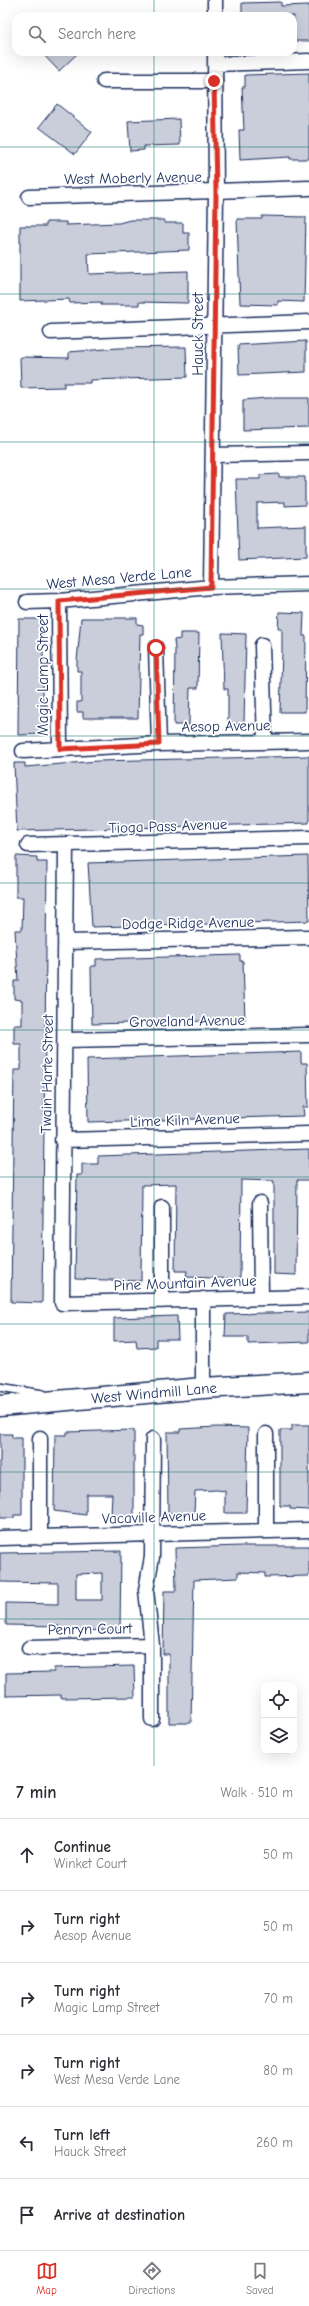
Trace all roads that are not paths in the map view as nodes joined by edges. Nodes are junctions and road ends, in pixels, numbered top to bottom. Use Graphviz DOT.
graph roads {
  1 [pos="215,0"];
  2 [pos="215,12"];
  3 [pos="215,58"];
  4 [pos="309,61"];
  5 [pos="104,81"];
  6 [pos="214,81"];
  7 [pos="309,188"];
  8 [pos="216,193"];
  9 [pos="29,197"];
  10 [pos="309,322"];
  11 [pos="214,324"];
  12 [pos="51,332"];
  13 [pos="309,453"];
  14 [pos="214,455"];
  15 [pos="309,584"];
  16 [pos="211,587"];
  17 [pos="59,601"];
  18 [pos="27,602"];
  19 [pos="262,645"];
  20 [pos="156,648"];
  21 [pos="309,741"];
  22 [pos="264,742"];
  23 [pos="159,744"];
  24 [pos="60,749"];
  25 [pos="24,750"];
  26 [pos="309,838"];
  27 [pos="28,846"];
  28 [pos="66,846"];
  29 [pos="309,937"];
  30 [pos="67,942"];
  31 [pos="309,1035"];
  32 [pos="65,1040"];
  33 [pos="309,1134"];
  34 [pos="62,1140"];
  35 [pos="260,1203"];
  36 [pos="162,1207"];
  37 [pos="309,1297"];
  38 [pos="262,1298"];
  39 [pos="203,1299"];
  40 [pos="162,1301"];
  41 [pos="62,1303"];
  42 [pos="309,1382"];
  43 [pos="0,1387"];
  44 [pos="203,1388"];
  45 [pos="77,1400"];
  46 [pos="0,1406"];
  47 [pos="266,1434"];
  48 [pos="40,1438"];
  49 [pos="153,1439"];
  50 [pos="309,1530"];
  51 [pos="266,1531"];
  52 [pos="152,1534"];
  53 [pos="0,1538"];
  54 [pos="40,1538"];
  55 [pos="152,1645"];
  56 [pos="29,1648"];
  57 [pos="152,1719"];
  1 -- 2 [label="street"];
  3 -- 4 [label="street"];
  3 -- 6 [label="street, Hauck Street"];
  5 -- 6 [label="street"];
  6 -- 8 [label="street, Hauck Street"];
  7 -- 8 [label="street, West Moberly Avenue"];
  8 -- 9 [label="street, West Moberly Avenue"];
  8 -- 11 [label="street, Hauck Street"];
  10 -- 11 [label="street"];
  11 -- 12 [label="street"];
  11 -- 14 [label="street, Hauck Street"];
  13 -- 14 [label="street"];
  14 -- 16 [label="street, Hauck Street"];
  15 -- 16 [label="street, West Mesa Verde Lane"];
  16 -- 17 [label="street, West Mesa Verde Lane"];
  17 -- 18 [label="street, West Mesa Verde Lane"];
  17 -- 24 [label="street, Magic Lamp Street"];
  19 -- 22 [label="street"];
  20 -- 23 [label="street"];
  21 -- 22 [label="street, Aesop Avenue"];
  22 -- 23 [label="street, Aesop Avenue"];
  23 -- 24 [label="street, Aesop Avenue"];
  24 -- 25 [label="street, Aesop Avenue"];
  26 -- 28 [label="street, Tioga Pass Avenue"];
  27 -- 28 [label="street, Tioga Pass Avenue"];
  28 -- 30 [label="street, Twain Harte Street"];
  29 -- 30 [label="street, Dodge Ridge Avenue"];
  30 -- 32 [label="street, Twain Harte Street"];
  31 -- 32 [label="street, Groveland Avenue"];
  32 -- 34 [label="street, Twain Harte Street"];
  33 -- 34 [label="street, Lime Kiln Avenue"];
  34 -- 41 [label="street, Twain Harte Street"];
  35 -- 38 [label="street"];
  36 -- 40 [label="street"];
  37 -- 38 [label="street, Pine Mountain Avenue"];
  38 -- 39 [label="street, Pine Mountain Avenue"];
  39 -- 40 [label="street, Pine Mountain Avenue"];
  39 -- 44 [label="street"];
  40 -- 41 [label="street, Pine Mountain Avenue"];
  42 -- 44 [label="street, West Windmill Lane"];
  43 -- 45 [label="lane"];
  44 -- 45 [label="street, West Windmill Lane"];
  45 -- 46 [label="street, West Windmill Lane"];
  47 -- 51 [label="street"];
  48 -- 54 [label="street"];
  49 -- 52 [label="street"];
  50 -- 51 [label="street, Vacaville Avenue"];
  51 -- 52 [label="street, Vacaville Avenue"];
  52 -- 54 [label="street, Vacaville Avenue"];
  52 -- 55 [label="street"];
  53 -- 54 [label="street, Vacaville Avenue"];
  55 -- 56 [label="street, Penryn Court"];
  55 -- 57 [label="street"];
}
